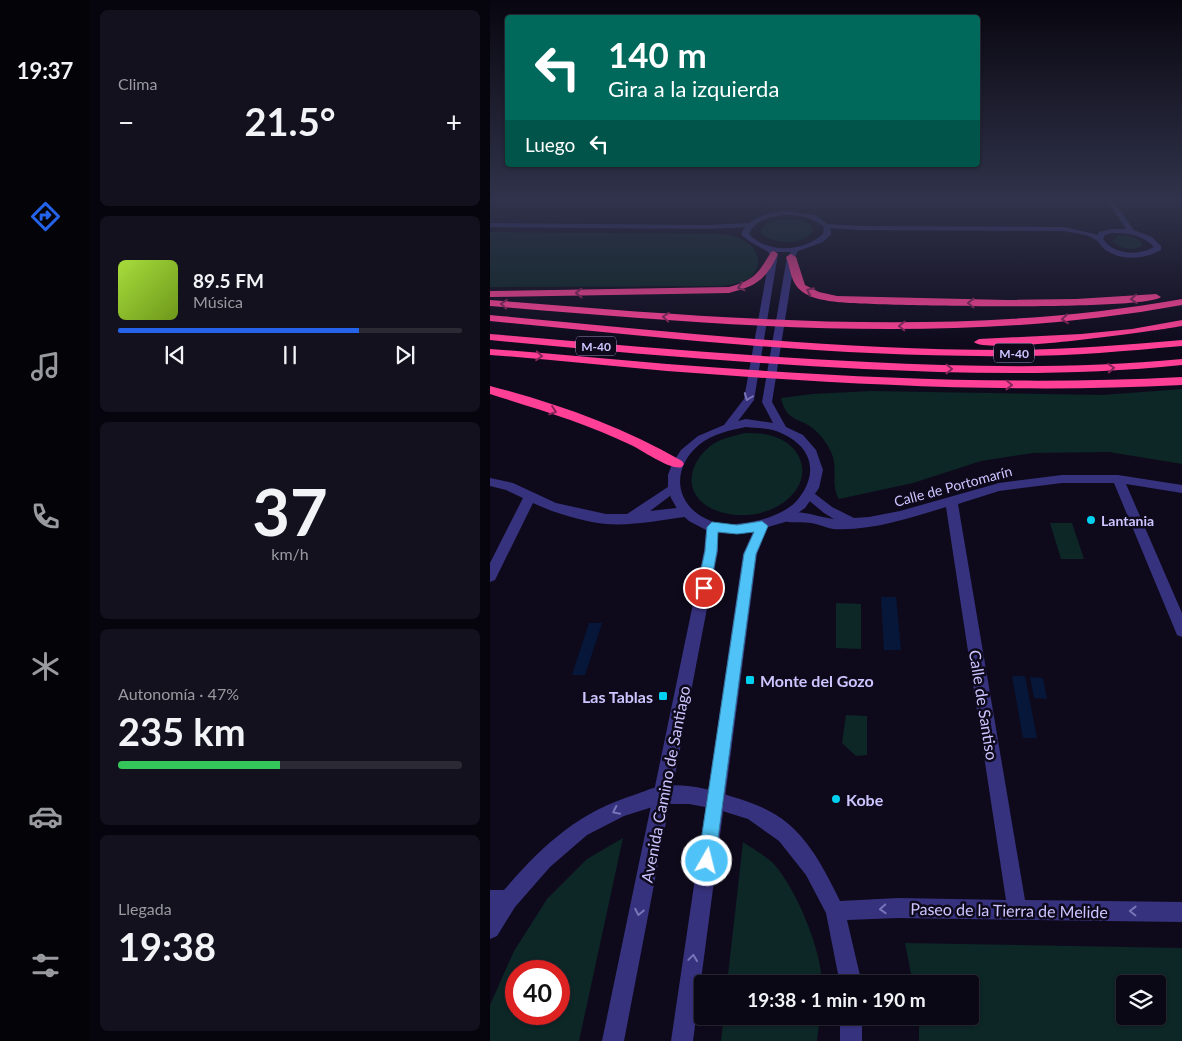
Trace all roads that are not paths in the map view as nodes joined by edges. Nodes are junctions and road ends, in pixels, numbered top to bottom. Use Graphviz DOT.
graph roads {
  1 [pos="763,248"];
  2 [pos="803,248"];
  3 [pos="1107,248"];
  4 [pos="1158,248"];
  5 [pos="798,249"];
  6 [pos="771,251"];
  7 [pos="791,257"];
  8 [pos="490,294"];
  9 [pos="1182,294"];
  10 [pos="1182,302"];
  11 [pos="490,303"];
  12 [pos="490,318"];
  13 [pos="1182,323"];
  14 [pos="490,337"];
  15 [pos="1182,343"];
  16 [pos="846,344"];
  17 [pos="490,352"];
  18 [pos="1182,362"];
  19 [pos="1182,381"];
  20 [pos="490,390"];
  21 [pos="728,427"];
  22 [pos="781,428"];
  23 [pos="677,464"];
  24 [pos="1118,479"];
  25 [pos="490,482"];
  26 [pos="674,486"];
  27 [pos="1182,489"];
  28 [pos="810,495"];
  29 [pos="530,496"];
  30 [pos="951,501"];
  31 [pos="685,512"];
  32 [pos="785,517"];
  33 [pos="628,519"];
  34 [pos="851,522"];
  35 [pos="762,526"];
  36 [pos="712,527"];
  37 [pos="490,576"];
  38 [pos="1182,630"];
  39 [pos="662,795"];
  40 [pos="716,800"];
  41 [pos="499,900"];
  42 [pos="1017,909"];
  43 [pos="835,911"];
  44 [pos="1182,912"];
  45 [pos="490,929"];
  46 [pos="849,975"];
  47 [pos="851,1025"];
  48 [pos="613,1041"];
  49 [pos="682,1041"];
  50 [pos="851,1041"];
  1 -- 6 [label="street"];
  2 -- 5 [label="street"];
  3 -- 4 [label="street"];
  5 -- 6 [label="street"];
  5 -- 7 [label="street"];
  6 -- 8 [label="highway, one-way"];
  6 -- 21 [label="street, one-way"];
  9 -- 7 [label="highway, one-way"];
  7 -- 22 [label="street"];
  10 -- 11 [label="highway, one-way"];
  12 -- 16 [label="highway, M-40"];
  13 -- 16 [label="highway"];
  14 -- 18 [label="highway, M-40, one-way"];
  15 -- 16 [label="highway, M-40"];
  17 -- 19 [label="highway, one-way"];
  20 -- 23 [label="highway, one-way"];
  21 -- 22 [label="street"];
  21 -- 23 [label="street"];
  22 -- 28 [label="street"];
  23 -- 26 [label="street"];
  24 -- 27 [label="street, Calle de Portomarín"];
  24 -- 30 [label="street, Calle de Portomarín"];
  24 -- 38 [label="street"];
  25 -- 29 [label="street"];
  26 -- 31 [label="street"];
  26 -- 33 [label="street"];
  28 -- 32 [label="street"];
  28 -- 34 [label="street"];
  29 -- 33 [label="street"];
  29 -- 37 [label="street"];
  30 -- 34 [label="street, Calle de Portomarín"];
  30 -- 42 [label="street, Calle de Santiso"];
  31 -- 33 [label="street"];
  31 -- 36 [label="street"];
  32 -- 34 [label="street, Calle de Portomarín"];
  32 -- 35 [label="street"];
  35 -- 36 [label="street"];
  35 -- 40 [label="street"];
  36 -- 39 [label="street, Avenida Camino de Santiago"];
  39 -- 40 [label="street"];
  39 -- 41 [label="street, one-way"];
  39 -- 48 [label="street, Avenida Camino de Santiago, one-way"];
  40 -- 43 [label="street"];
  49 -- 40 [label="street, one-way"];
  41 -- 45 [label="street"];
  42 -- 43 [label="street, Paseo de la Tierra de Melide, one-way"];
  44 -- 42 [label="street, Paseo de la Tierra de Melide, one-way"];
  43 -- 46 [label="street"];
  47 -- 50 [label="street"];
}
